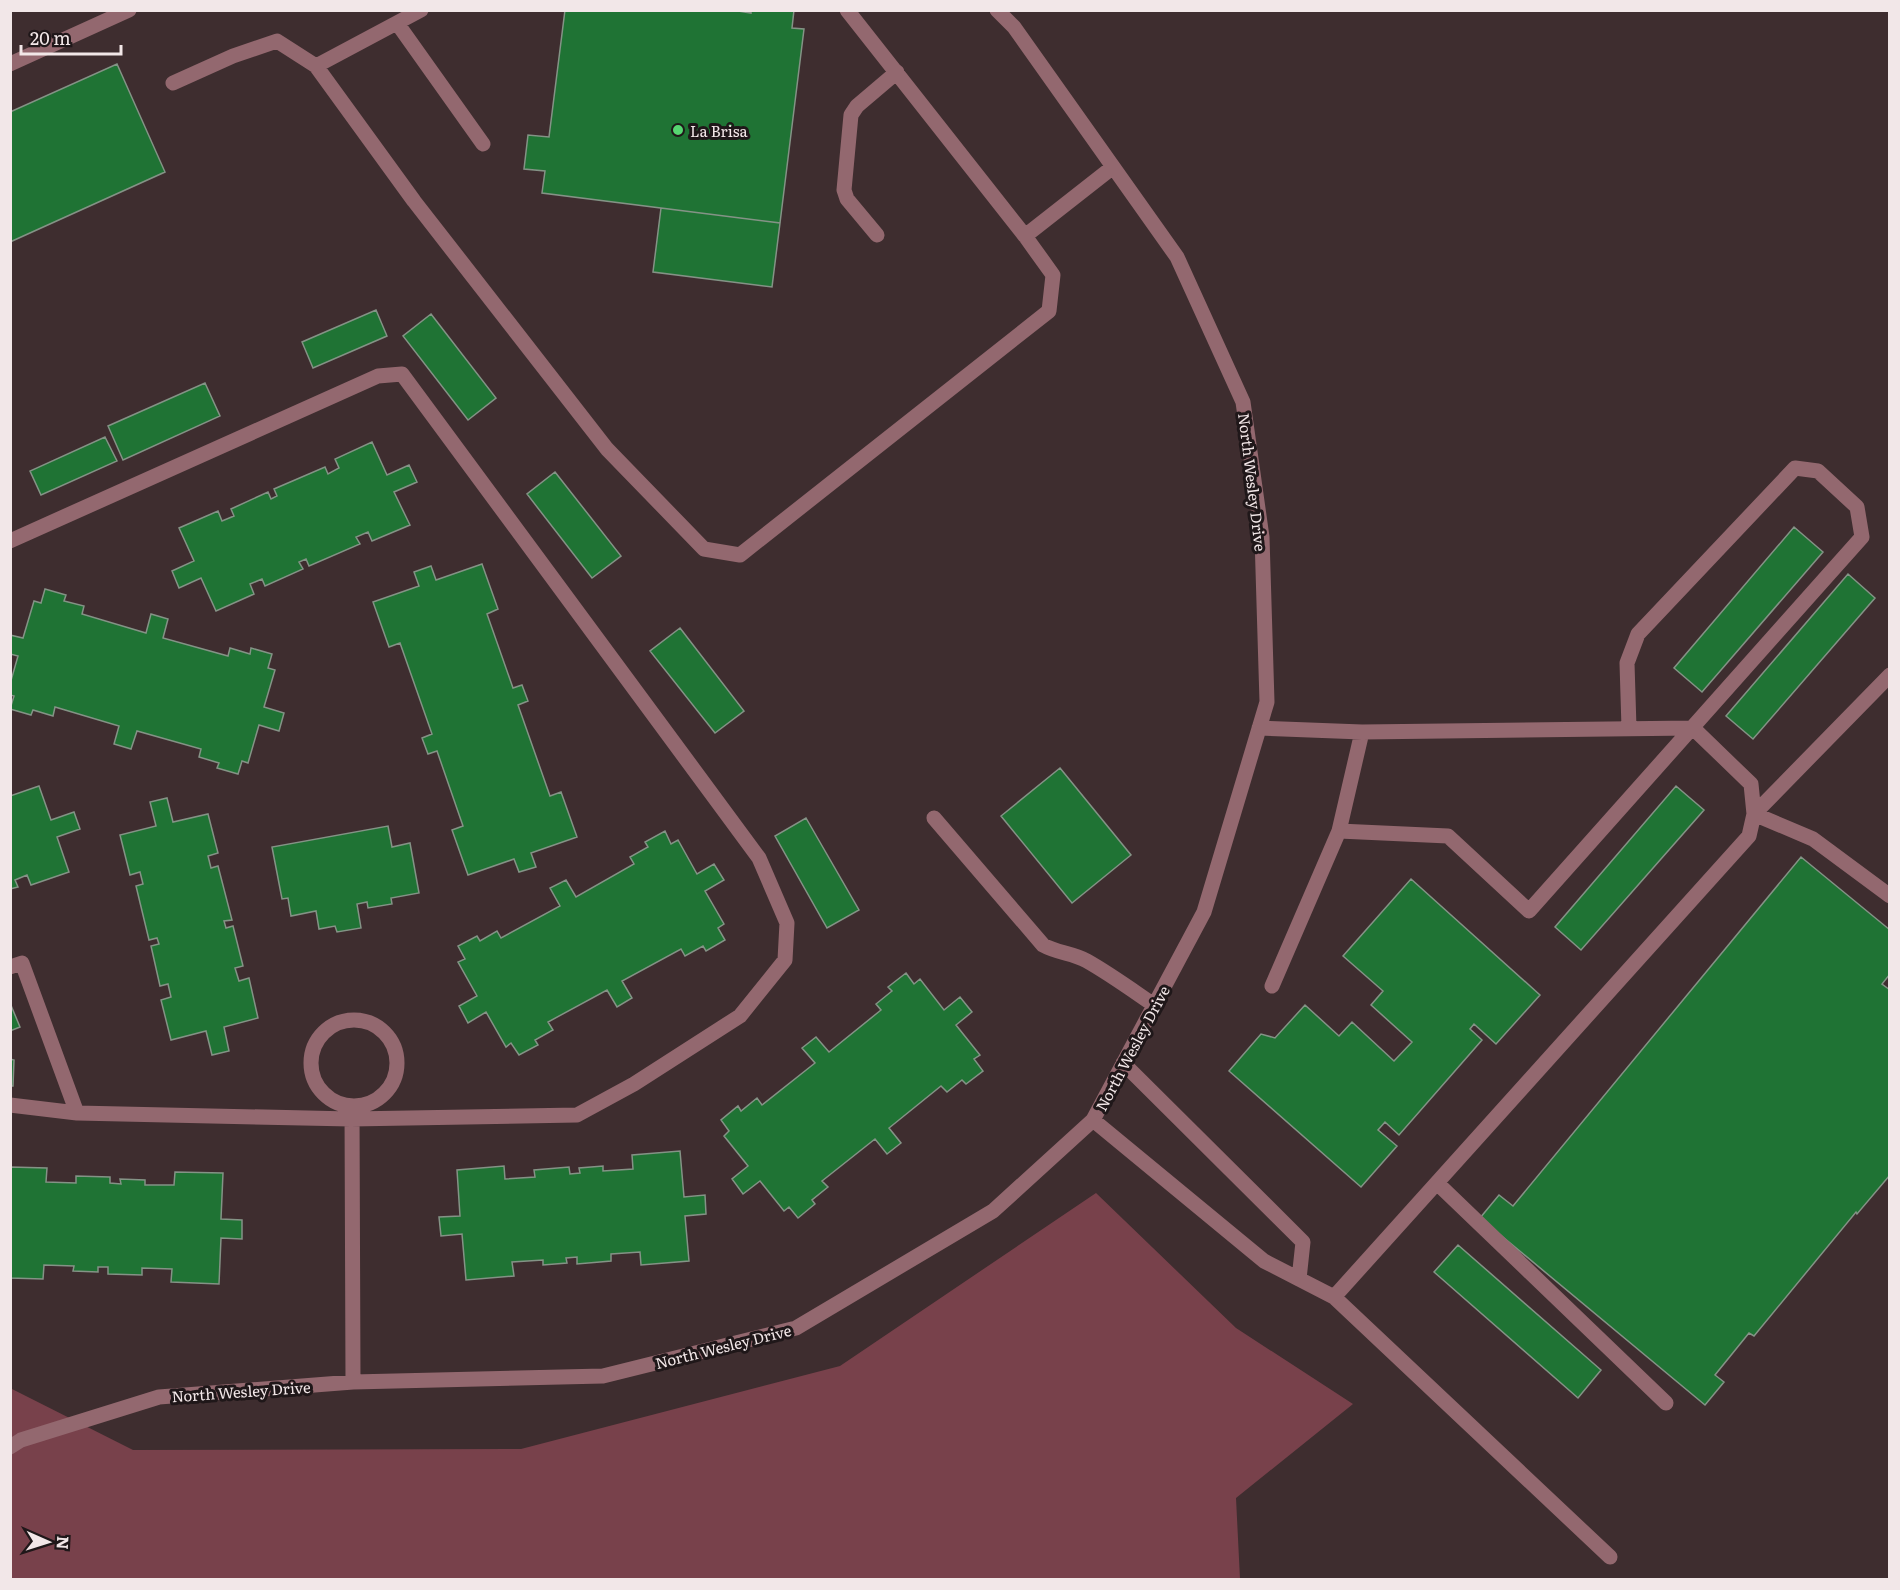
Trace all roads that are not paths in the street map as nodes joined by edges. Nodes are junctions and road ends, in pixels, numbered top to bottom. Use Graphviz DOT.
graph roads {
  1 [pos="129,10"];
  2 [pos="421,10"];
  3 [pos="997,10"];
  4 [pos="846,11"];
  5 [pos="397,23"];
  6 [pos="10,64"];
  7 [pos="316,66"];
  8 [pos="897,72"];
  9 [pos="173,83"];
  10 [pos="483,144"];
  11 [pos="1113,167"];
  12 [pos="877,235"];
  13 [pos="1025,236"];
  14 [pos="10,541"];
  15 [pos="1890,675"];
  16 [pos="1259,728"];
  17 [pos="1629,728"];
  18 [pos="1693,728"];
  19 [pos="1362,732"];
  20 [pos="1754,814"];
  21 [pos="934,818"];
  22 [pos="1339,831"];
  23 [pos="1890,896"];
  24 [pos="10,967"];
  25 [pos="1272,986"];
  26 [pos="1154,1005"];
  27 [pos="1123,1063"];
  28 [pos="10,1105"];
  29 [pos="77,1113"];
  30 [pos="352,1113"];
  31 [pos="1093,1120"];
  32 [pos="1437,1183"];
  33 [pos="1299,1279"];
  34 [pos="1334,1297"];
  35 [pos="353,1382"];
  36 [pos="1665,1403"];
  37 [pos="10,1447"];
  38 [pos="1610,1557"];
  1 -- 6 [label="street"];
  2 -- 5 [label="street"];
  3 -- 11 [label="street, North Wesley Drive"];
  4 -- 8 [label="street"];
  5 -- 7 [label="street"];
  5 -- 10 [label="street"];
  7 -- 9 [label="street"];
  7 -- 13 [label="street"];
  8 -- 12 [label="street"];
  8 -- 13 [label="street"];
  11 -- 13 [label="street"];
  11 -- 16 [label="street, North Wesley Drive"];
  14 -- 30 [label="street"];
  15 -- 20 [label="street"];
  16 -- 19 [label="street"];
  16 -- 26 [label="street, North Wesley Drive"];
  17 -- 18 [label="street"];
  17 -- 18 [label="street"];
  17 -- 19 [label="street"];
  18 -- 20 [label="street"];
  18 -- 22 [label="street"];
  19 -- 22 [label="street"];
  20 -- 23 [label="street"];
  20 -- 32 [label="street"];
  21 -- 26 [label="street"];
  22 -- 25 [label="street"];
  24 -- 29 [label="street"];
  26 -- 27 [label="street, North Wesley Drive"];
  27 -- 31 [label="street, North Wesley Drive"];
  27 -- 33 [label="street"];
  28 -- 29 [label="street"];
  29 -- 30 [label="street"];
  30 -- 30 [label="street"];
  30 -- 35 [label="street"];
  31 -- 33 [label="street"];
  31 -- 35 [label="street, North Wesley Drive"];
  32 -- 34 [label="street"];
  32 -- 36 [label="street"];
  33 -- 34 [label="street"];
  34 -- 38 [label="street"];
  35 -- 37 [label="street, North Wesley Drive"];
}
